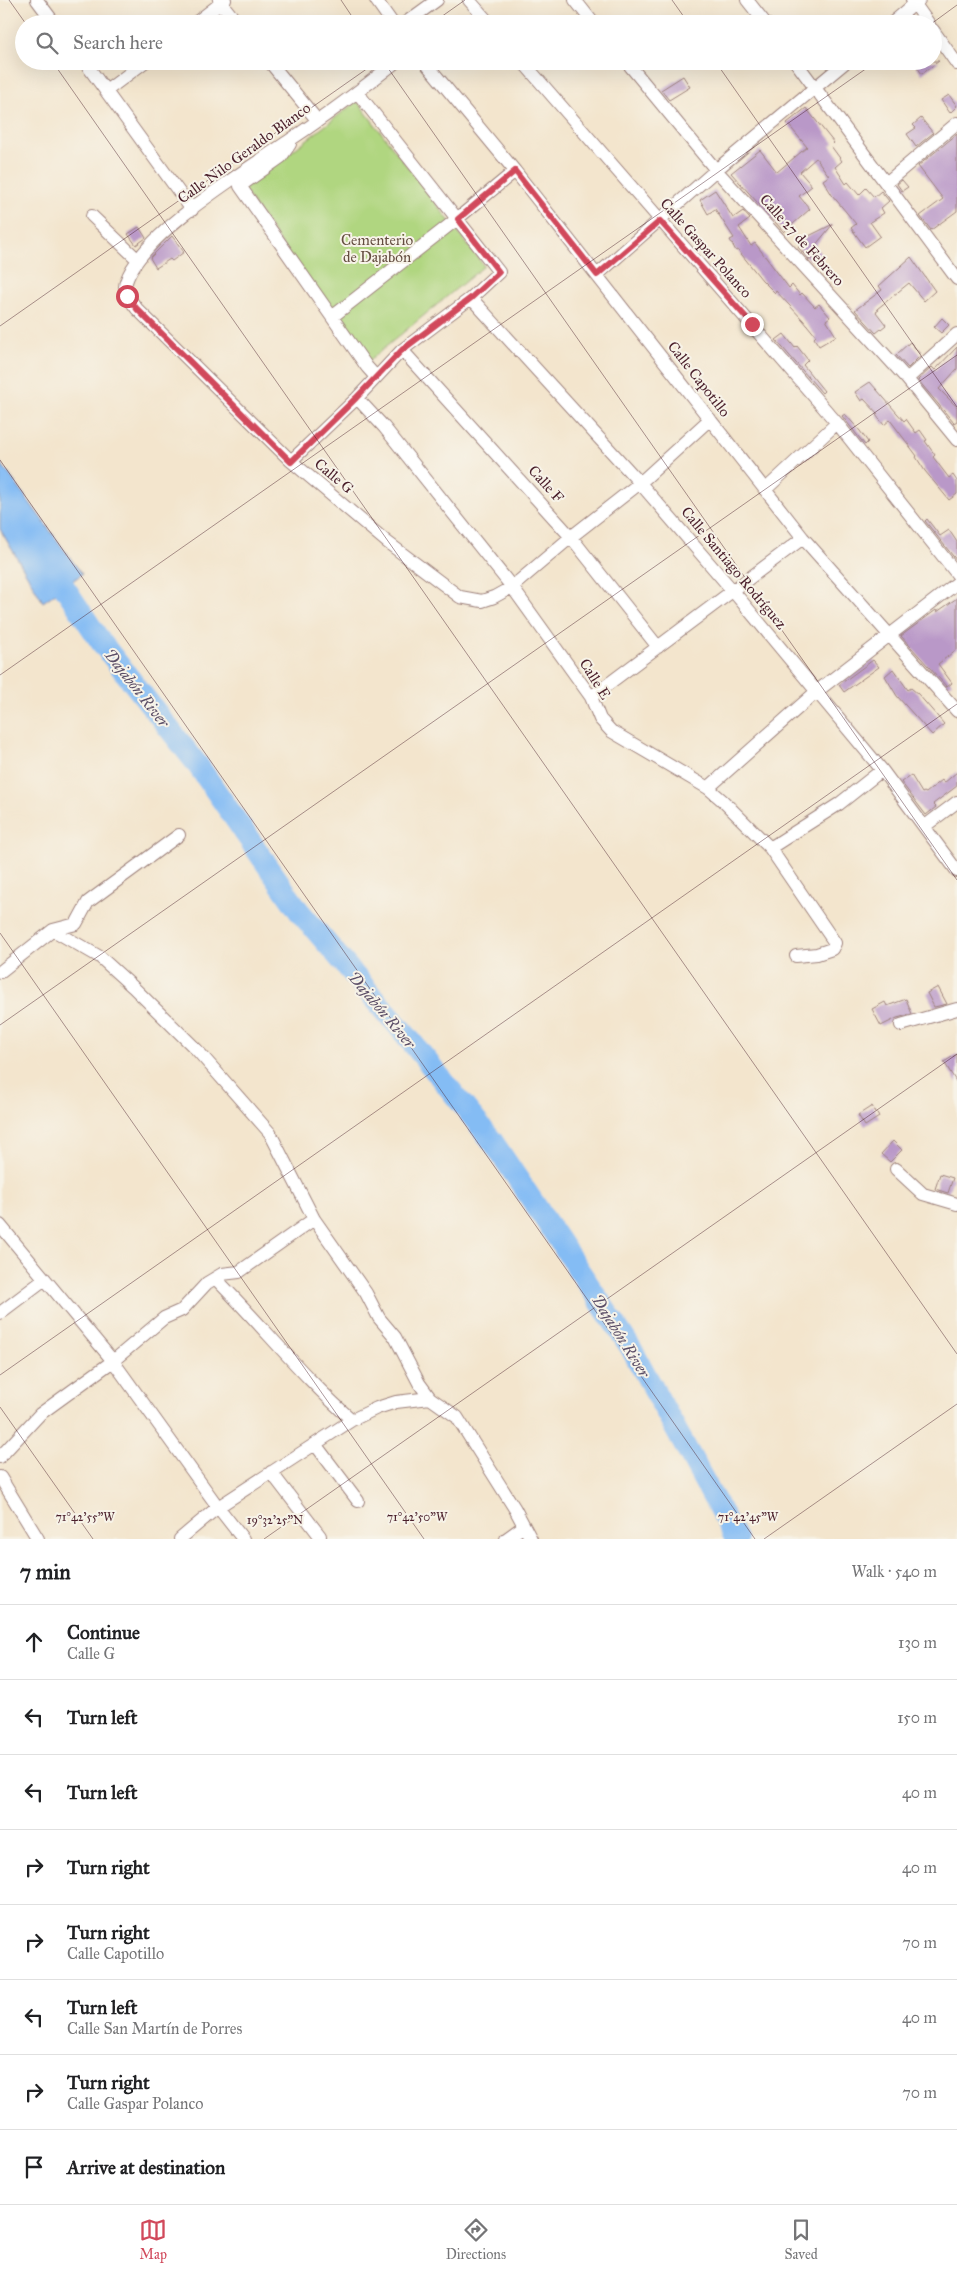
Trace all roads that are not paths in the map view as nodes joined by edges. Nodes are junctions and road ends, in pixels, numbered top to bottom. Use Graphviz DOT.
graph roads {
  1 [pos="37,0"];
  2 [pos="376,0"];
  3 [pos="437,0"];
  4 [pos="469,0"];
  5 [pos="575,0"];
  6 [pos="747,0"];
  7 [pos="221,1"];
  8 [pos="915,1"];
  9 [pos="48,15"];
  10 [pos="205,15"];
  11 [pos="231,15"];
  12 [pos="387,15"];
  13 [pos="416,15"];
  14 [pos="482,15"];
  15 [pos="587,15"];
  16 [pos="759,15"];
  17 [pos="900,15"];
  18 [pos="924,15"];
  19 [pos="942,43"];
  20 [pos="957,64"];
  21 [pos="91,70"];
  22 [pos="134,70"];
  23 [pos="276,70"];
  24 [pos="385,70"];
  25 [pos="431,70"];
  26 [pos="530,70"];
  27 [pos="633,70"];
  28 [pos="802,70"];
  29 [pos="837,70"];
  30 [pos="816,88"];
  31 [pos="106,91"];
  32 [pos="357,92"];
  33 [pos="317,120"];
  34 [pos="957,123"];
  35 [pos="295,136"];
  36 [pos="716,170"];
  37 [pos="515,171"];
  38 [pos="886,183"];
  39 [pos="192,210"];
  40 [pos="92,216"];
  41 [pos="458,219"];
  42 [pos="660,221"];
  43 [pos="137,259"];
  44 [pos="597,275"];
  45 [pos="957,279"];
  46 [pos="125,284"];
  47 [pos="471,298"];
  48 [pos="332,317"];
  49 [pos="957,334"];
  50 [pos="402,350"];
  51 [pos="376,377"];
  52 [pos="907,379"];
  53 [pos="356,398"];
  54 [pos="710,420"];
  55 [pos="837,423"];
  56 [pos="957,440"];
  57 [pos="291,462"];
  58 [pos="640,483"];
  59 [pos="765,490"];
  60 [pos="571,537"];
  61 [pos="804,538"];
  62 [pos="957,574"];
  63 [pos="957,584"];
  64 [pos="512,587"];
  65 [pos="733,591"];
  66 [pos="889,635"];
  67 [pos="658,647"];
  68 [pos="816,692"];
  69 [pos="591,697"];
  70 [pos="957,711"];
  71 [pos="882,770"];
  72 [pos="708,788"];
  73 [pos="957,802"];
  74 [pos="925,826"];
  75 [pos="179,835"];
  76 [pos="770,848"];
  77 [pos="957,871"];
  78 [pos="53,930"];
  79 [pos="796,956"];
  80 [pos="0,972"];
  81 [pos="957,1009"];
  82 [pos="901,1025"];
  83 [pos="896,1169"];
  84 [pos="957,1204"];
  85 [pos="314,1219"];
  86 [pos="0,1225"];
  87 [pos="215,1278"];
  88 [pos="45,1279"];
  89 [pos="0,1313"];
  90 [pos="113,1361"];
  91 [pos="430,1398"];
  92 [pos="352,1420"];
  93 [pos="315,1444"];
  94 [pos="1,1453"];
  95 [pos="271,1472"];
  96 [pos="0,1477"];
  97 [pos="358,1501"];
  98 [pos="218,1507"];
  99 [pos="524,1526"];
  100 [pos="320,1536"];
  101 [pos="38,1539"];
  102 [pos="180,1539"];
  103 [pos="243,1539"];
  104 [pos="506,1539"];
  105 [pos="531,1539"];
  1 -- 9 [label="street"];
  2 -- 12 [label="street"];
  3 -- 13 [label="street"];
  4 -- 14 [label="street"];
  5 -- 15 [label="street"];
  6 -- 16 [label="street"];
  7 -- 10 [label="street"];
  7 -- 11 [label="street"];
  8 -- 17 [label="street"];
  8 -- 18 [label="street"];
  19 -- 20 [label="street"];
  21 -- 31 [label="street"];
  22 -- 31 [label="street"];
  23 -- 33 [label="street"];
  24 -- 32 [label="street, Calle Nilo Geraldo Blanco"];
  25 -- 37 [label="street, Calle Capotillo"];
  26 -- 42 [label="street, Calle Gaspar Polanco"];
  27 -- 36 [label="street, Calle 27 de Febrero"];
  28 -- 30 [label="street"];
  29 -- 30 [label="street"];
  30 -- 36 [label="street"];
  30 -- 38 [label="street"];
  31 -- 39 [label="street"];
  32 -- 33 [label="street, Calle Nilo Geraldo Blanco"];
  32 -- 41 [label="street"];
  33 -- 35 [label="street, Calle Nilo Geraldo Blanco"];
  34 -- 38 [label="street"];
  35 -- 39 [label="street, Calle Nilo Geraldo Blanco"];
  35 -- 48 [label="street"];
  36 -- 42 [label="street"];
  36 -- 52 [label="street, Calle 27 de Febrero"];
  37 -- 41 [label="street"];
  37 -- 44 [label="street, Calle Capotillo"];
  38 -- 45 [label="street"];
  39 -- 43 [label="street, Calle Nilo Geraldo Blanco"];
  40 -- 43 [label="street"];
  41 -- 47 [label="street"];
  41 -- 48 [label="street"];
  42 -- 44 [label="street"];
  42 -- 55 [label="street, Calle Gaspar Polanco"];
  43 -- 46 [label="street, Calle Nilo Geraldo Blanco"];
  44 -- 54 [label="street, Calle Capotillo"];
  46 -- 57 [label="street, Calle G"];
  47 -- 50 [label="street"];
  47 -- 58 [label="street, Calle Santiago Rodríguez"];
  48 -- 51 [label="street"];
  49 -- 52 [label="street"];
  50 -- 51 [label="street"];
  50 -- 60 [label="street, Calle F"];
  51 -- 53 [label="street"];
  52 -- 56 [label="street, Calle 27 de Febrero"];
  53 -- 57 [label="street"];
  53 -- 64 [label="street, Calle E"];
  54 -- 58 [label="street"];
  54 -- 59 [label="street, Calle Capotillo"];
  55 -- 59 [label="street"];
  55 -- 62 [label="street, Calle Gaspar Polanco"];
  57 -- 64 [label="street, Calle G"];
  58 -- 60 [label="street"];
  58 -- 65 [label="street, Calle Santiago Rodríguez"];
  59 -- 61 [label="street, Calle Capotillo"];
  60 -- 64 [label="street"];
  60 -- 67 [label="street, Calle F"];
  61 -- 65 [label="street"];
  61 -- 66 [label="street, Calle Capotillo"];
  63 -- 66 [label="street"];
  64 -- 69 [label="street, Calle E"];
  65 -- 67 [label="street"];
  65 -- 68 [label="street, Calle Santiago Rodríguez"];
  66 -- 68 [label="street"];
  66 -- 70 [label="street, Calle Capotillo"];
  67 -- 69 [label="street"];
  68 -- 71 [label="street, Calle Santiago Rodríguez"];
  68 -- 72 [label="street"];
  69 -- 72 [label="street, Calle E"];
  71 -- 74 [label="street, Calle Santiago Rodríguez"];
  71 -- 76 [label="street"];
  72 -- 76 [label="street, Calle E"];
  73 -- 74 [label="street"];
  74 -- 77 [label="street, Calle Santiago Rodríguez"];
  75 -- 78 [label="street"];
  76 -- 79 [label="street, Calle E"];
  78 -- 80 [label="street"];
  78 -- 85 [label="street"];
  81 -- 82 [label="street"];
  83 -- 84 [label="street"];
  85 -- 87 [label="street"];
  85 -- 91 [label="street"];
  86 -- 88 [label="street"];
  87 -- 90 [label="street"];
  87 -- 92 [label="street"];
  88 -- 89 [label="street"];
  88 -- 90 [label="street"];
  90 -- 94 [label="street"];
  90 -- 98 [label="street"];
  91 -- 92 [label="street"];
  91 -- 99 [label="street"];
  92 -- 93 [label="street"];
  93 -- 95 [label="street"];
  93 -- 97 [label="street"];
  95 -- 98 [label="street"];
  95 -- 100 [label="street"];
  96 -- 101 [label="street"];
  98 -- 102 [label="street"];
  98 -- 103 [label="street"];
  99 -- 104 [label="street"];
  99 -- 105 [label="street"];
}
